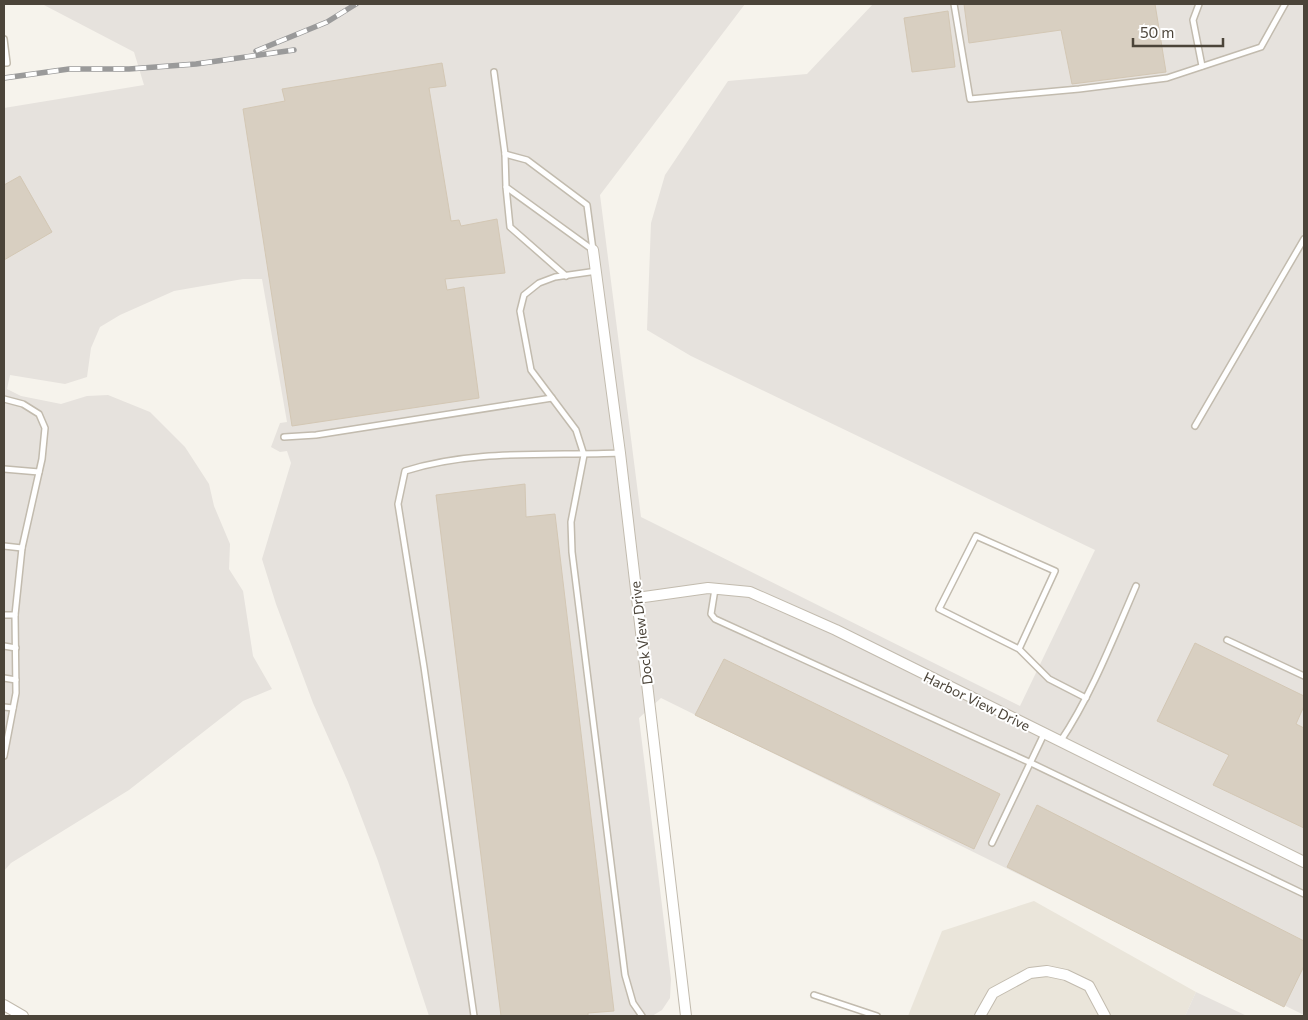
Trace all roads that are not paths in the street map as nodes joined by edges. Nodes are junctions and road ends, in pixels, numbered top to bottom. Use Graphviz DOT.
graph roads {
  1 [pos="954,4"];
  2 [pos="1199,4"];
  3 [pos="1285,4"];
  4 [pos="4,39"];
  5 [pos="4,63"];
  6 [pos="1202,66"];
  7 [pos="494,72"];
  8 [pos="505,154"];
  9 [pos="506,187"];
  10 [pos="1304,239"];
  11 [pos="593,250"];
  12 [pos="597,271"];
  13 [pos="566,276"];
  14 [pos="4,398"];
  15 [pos="552,398"];
  16 [pos="1196,426"];
  17 [pos="284,437"];
  18 [pos="620,453"];
  19 [pos="584,455"];
  20 [pos="4,469"];
  21 [pos="39,472"];
  22 [pos="4,546"];
  23 [pos="22,548"];
  24 [pos="1136,586"];
  25 [pos="715,589"];
  26 [pos="637,598"];
  27 [pos="4,615"];
  28 [pos="16,615"];
  29 [pos="1227,640"];
  30 [pos="4,646"];
  31 [pos="16,648"];
  32 [pos="1018,649"];
  33 [pos="1304,676"];
  34 [pos="4,678"];
  35 [pos="16,680"];
  36 [pos="1086,698"];
  37 [pos="4,707"];
  38 [pos="14,708"];
  39 [pos="1044,734"];
  40 [pos="1060,742"];
  41 [pos="6,743"];
  42 [pos="4,756"];
  43 [pos="1031,763"];
  44 [pos="992,843"];
  45 [pos="1304,862"];
  46 [pos="1304,894"];
  47 [pos="814,995"];
  48 [pos="4,1006"];
  49 [pos="23,1016"];
  50 [pos="474,1016"];
  51 [pos="642,1016"];
  52 [pos="686,1016"];
  53 [pos="877,1016"];
  54 [pos="980,1016"];
  55 [pos="1105,1016"];
  1 -- 6 [label="lane"];
  2 -- 6 [label="lane"];
  3 -- 6 [label="lane"];
  4 -- 5 [label="lane"];
  7 -- 8 [label="lane"];
  8 -- 9 [label="lane"];
  8 -- 11 [label="lane"];
  9 -- 11 [label="lane"];
  9 -- 13 [label="lane"];
  10 -- 16 [label="lane"];
  11 -- 12 [label="street, Dock View Drive"];
  12 -- 13 [label="lane"];
  12 -- 18 [label="street, Dock View Drive"];
  13 -- 15 [label="lane"];
  14 -- 21 [label="lane"];
  15 -- 17 [label="lane"];
  15 -- 19 [label="lane"];
  18 -- 19 [label="lane"];
  18 -- 26 [label="street, Dock View Drive"];
  19 -- 50 [label="lane"];
  19 -- 51 [label="lane"];
  20 -- 21 [label="lane"];
  21 -- 23 [label="lane"];
  22 -- 23 [label="lane"];
  23 -- 28 [label="lane"];
  24 -- 36 [label="lane"];
  25 -- 26 [label="street, Harbor View Drive"];
  25 -- 39 [label="street, Harbor View Drive"];
  25 -- 43 [label="lane"];
  26 -- 52 [label="street, Dock View Drive"];
  27 -- 28 [label="lane"];
  28 -- 31 [label="lane"];
  29 -- 33 [label="lane"];
  30 -- 31 [label="lane"];
  31 -- 35 [label="lane"];
  32 -- 32 [label="lane"];
  32 -- 36 [label="lane"];
  34 -- 35 [label="lane"];
  35 -- 38 [label="lane"];
  36 -- 40 [label="lane"];
  37 -- 38 [label="lane"];
  38 -- 41 [label="lane"];
  39 -- 40 [label="street, Harbor View Drive"];
  39 -- 43 [label="lane"];
  40 -- 45 [label="street, Harbor View Drive"];
  41 -- 42 [label="lane"];
  43 -- 44 [label="lane"];
  43 -- 46 [label="lane"];
  47 -- 53 [label="lane"];
  48 -- 49 [label="street"];
  54 -- 55 [label="street"];
}
